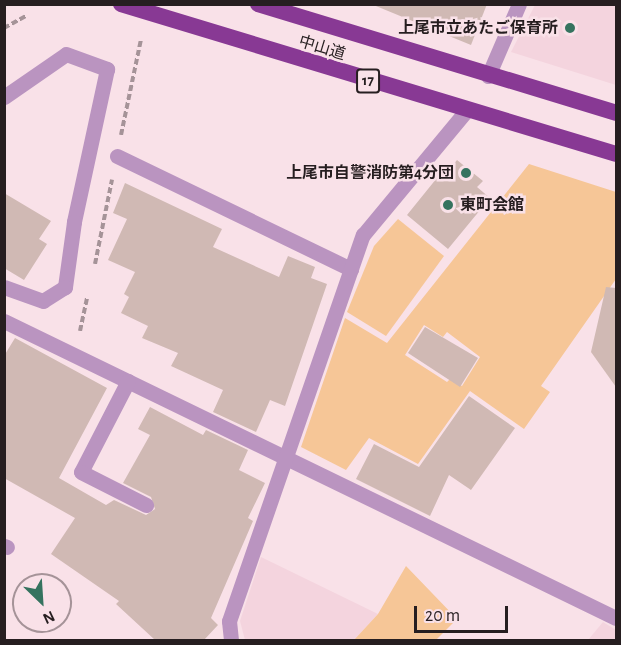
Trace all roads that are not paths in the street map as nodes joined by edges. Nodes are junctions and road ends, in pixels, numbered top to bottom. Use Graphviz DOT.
graph roads {
  1 [pos="121,4"];
  2 [pos="258,4"];
  3 [pos="519,4"];
  4 [pos="488,76"];
  5 [pos="4,97"];
  6 [pos="466,111"];
  7 [pos="616,113"];
  8 [pos="616,154"];
  9 [pos="117,156"];
  10 [pos="351,269"];
  11 [pos="4,287"];
  12 [pos="4,321"];
  13 [pos="128,381"];
  14 [pos="286,456"];
  15 [pos="146,505"];
  16 [pos="616,618"];
  17 [pos="231,640"];
  1 -- 6 [label="highway, 中山道 / 17"];
  2 -- 4 [label="highway, 中山道"];
  3 -- 4 [label="lane"];
  4 -- 7 [label="highway, 中山道"];
  5 -- 11 [label="lane"];
  6 -- 8 [label="highway, 中山道 / 17"];
  6 -- 10 [label="lane"];
  9 -- 10 [label="lane"];
  10 -- 14 [label="lane"];
  12 -- 13 [label="lane"];
  13 -- 14 [label="lane"];
  13 -- 15 [label="lane"];
  14 -- 16 [label="lane"];
  14 -- 17 [label="lane"];
}
